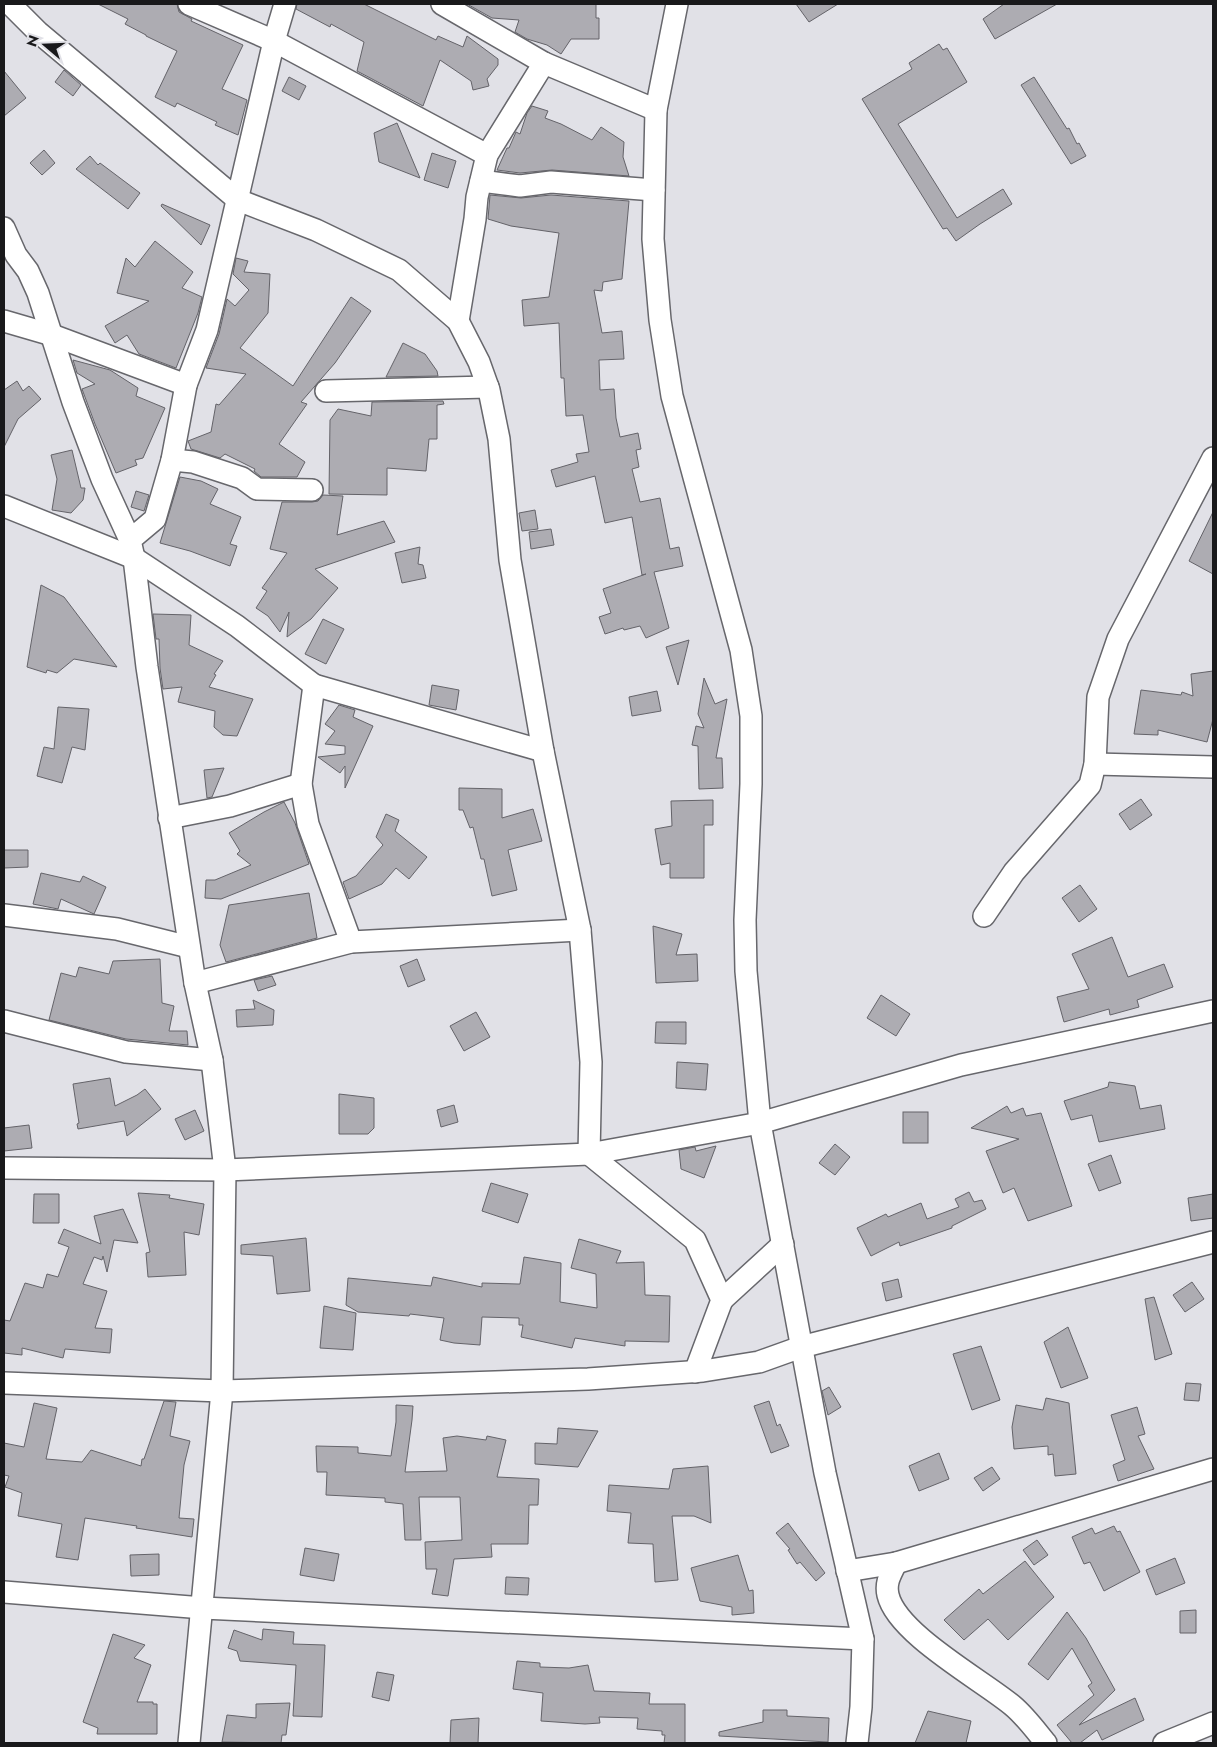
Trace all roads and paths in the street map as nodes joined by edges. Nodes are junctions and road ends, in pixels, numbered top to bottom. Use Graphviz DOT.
graph roads {
  1 [pos="10,4"];
  2 [pos="189,4"];
  3 [pos="285,4"];
  4 [pos="442,4"];
  5 [pos="678,4"];
  6 [pos="274,41"];
  7 [pos="544,63"];
  8 [pos="656,110"];
  9 [pos="487,155"];
  10 [pos="481,181"];
  11 [pos="654,190"];
  12 [pos="238,200"];
  13 [pos="4,228"];
  14 [pos="4,321"];
  15 [pos="458,321"];
  16 [pos="52,335"];
  17 [pos="186,385"];
  18 [pos="488,387"];
  19 [pos="326,391"];
  20 [pos="1213,458"];
  21 [pos="172,460"];
  22 [pos="312,490"];
  23 [pos="4,506"];
  24 [pos="132,549"];
  25 [pos="314,685"];
  26 [pos="544,751"];
  27 [pos="1095,764"];
  28 [pos="1213,767"];
  29 [pos="301,784"];
  30 [pos="169,818"];
  31 [pos="4,915"];
  32 [pos="984,916"];
  33 [pos="580,930"];
  34 [pos="352,942"];
  35 [pos="189,947"];
  36 [pos="195,983"];
  37 [pos="1213,1011"];
  38 [pos="4,1021"];
  39 [pos="212,1060"];
  40 [pos="760,1123"];
  41 [pos="590,1154"];
  42 [pos="4,1168"];
  43 [pos="225,1170"];
  44 [pos="1213,1242"];
  45 [pos="782,1244"];
  46 [pos="722,1300"];
  47 [pos="801,1347"];
  48 [pos="695,1372"];
  49 [pos="4,1383"];
  50 [pos="222,1391"];
  51 [pos="1213,1469"];
  52 [pos="896,1563"];
  53 [pos="847,1571"];
  54 [pos="4,1592"];
  55 [pos="203,1608"];
  56 [pos="863,1639"];
  57 [pos="1213,1723"];
  58 [pos="190,1743"];
  59 [pos="857,1743"];
  60 [pos="1046,1743"];
  61 [pos="1164,1743"];
  1 -- 12 [label="street"];
  2 -- 6 [label="street"];
  3 -- 6 [label="street"];
  4 -- 7 [label="street"];
  5 -- 8 [label="street"];
  6 -- 9 [label="street"];
  6 -- 12 [label="street"];
  7 -- 8 [label="street"];
  7 -- 9 [label="street"];
  8 -- 11 [label="street"];
  9 -- 10 [label="street"];
  10 -- 11 [label="street"];
  10 -- 15 [label="street"];
  11 -- 40 [label="street"];
  12 -- 15 [label="street"];
  12 -- 17 [label="street"];
  13 -- 16 [label="street"];
  14 -- 16 [label="street"];
  15 -- 18 [label="street"];
  16 -- 17 [label="street"];
  16 -- 24 [label="street"];
  17 -- 21 [label="street"];
  18 -- 19 [label="street"];
  18 -- 26 [label="street"];
  20 -- 27 [label="street"];
  21 -- 22 [label="street"];
  21 -- 24 [label="street"];
  23 -- 24 [label="street"];
  24 -- 25 [label="street"];
  24 -- 30 [label="street"];
  25 -- 26 [label="street"];
  25 -- 29 [label="street"];
  26 -- 33 [label="street"];
  27 -- 28 [label="street"];
  27 -- 32 [label="street"];
  29 -- 30 [label="street"];
  29 -- 34 [label="street"];
  30 -- 35 [label="street"];
  31 -- 35 [label="street"];
  33 -- 34 [label="street"];
  33 -- 41 [label="street"];
  34 -- 36 [label="street"];
  35 -- 36 [label="street"];
  36 -- 39 [label="street"];
  37 -- 40 [label="street"];
  38 -- 39 [label="street"];
  39 -- 43 [label="street"];
  40 -- 41 [label="street"];
  40 -- 45 [label="street"];
  41 -- 43 [label="street"];
  41 -- 46 [label="street"];
  42 -- 43 [label="street"];
  43 -- 50 [label="street"];
  44 -- 47 [label="street"];
  45 -- 46 [label="street"];
  45 -- 47 [label="street"];
  46 -- 48 [label="street"];
  47 -- 48 [label="street"];
  47 -- 53 [label="street"];
  48 -- 50 [label="street"];
  49 -- 50 [label="street"];
  50 -- 55 [label="street"];
  51 -- 52 [label="street"];
  52 -- 53 [label="street"];
  52 -- 60 [label="street"];
  53 -- 56 [label="street"];
  54 -- 55 [label="street"];
  55 -- 56 [label="street"];
  55 -- 58 [label="street"];
  56 -- 59 [label="street"];
  57 -- 61 [label="street"];
}
